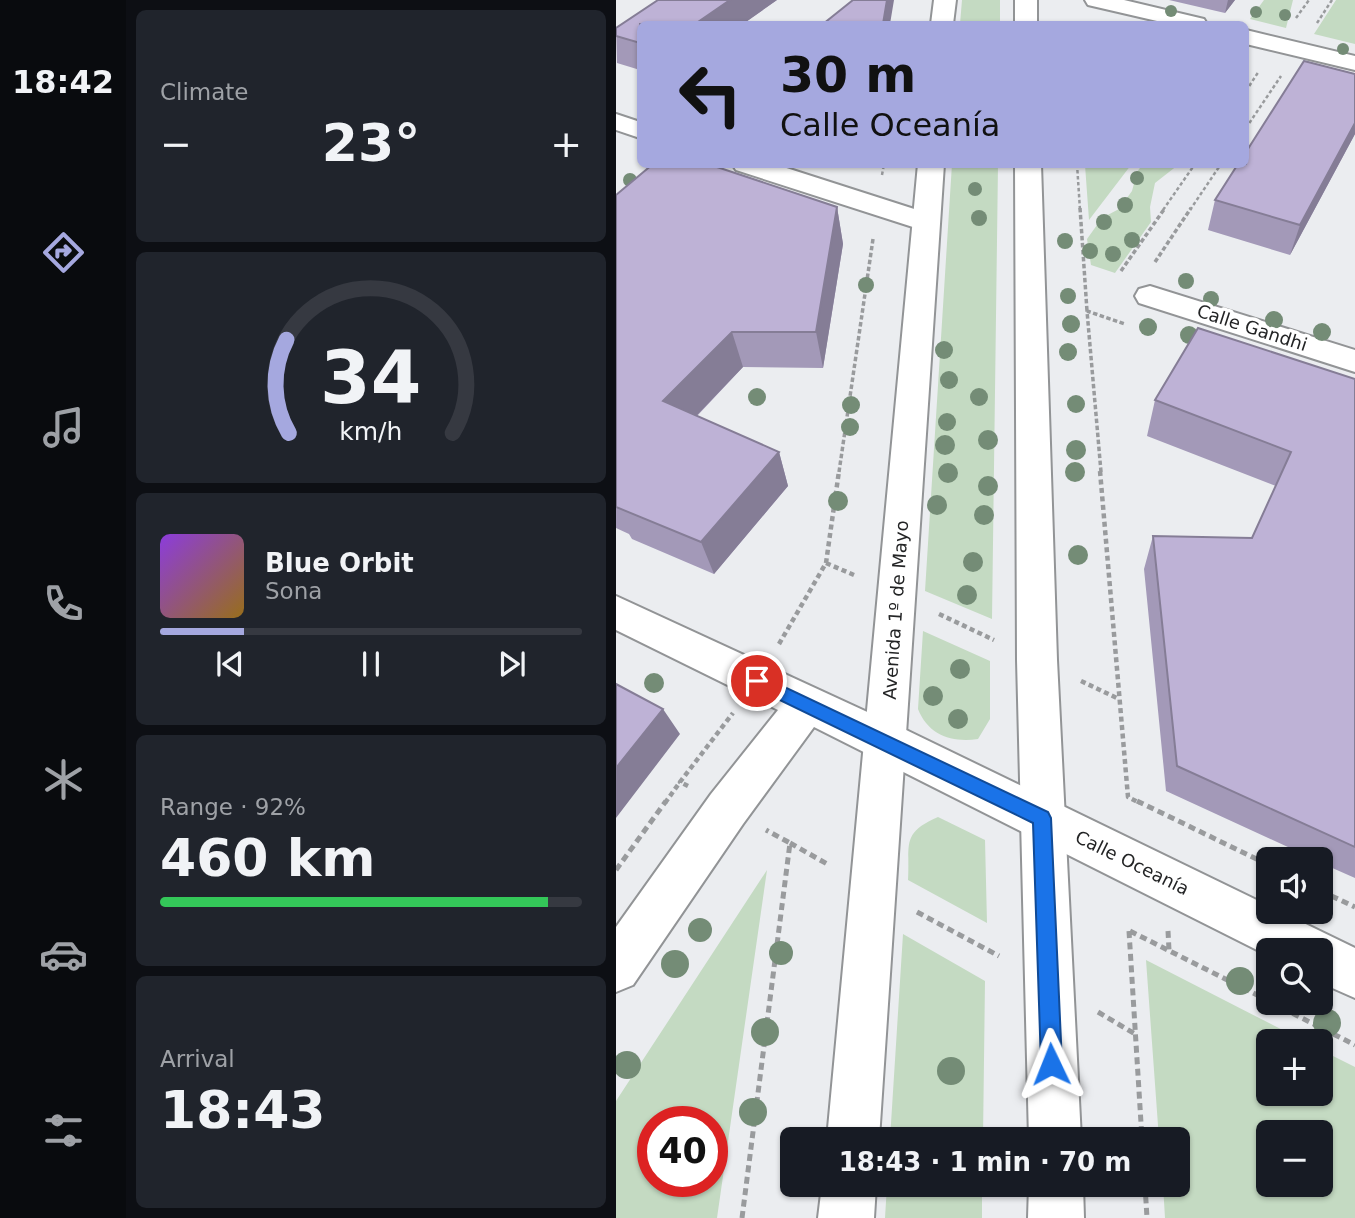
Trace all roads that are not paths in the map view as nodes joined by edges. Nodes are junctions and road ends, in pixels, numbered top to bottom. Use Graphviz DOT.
graph roads {
  1 [pos="945,0"];
  2 [pos="1026,0"];
  3 [pos="1096,0"];
  4 [pos="943,21"];
  5 [pos="1026,21"];
  6 [pos="1184,21"];
  7 [pos="1249,38"];
  8 [pos="1355,63"];
  9 [pos="616,122"];
  10 [pos="637,129"];
  11 [pos="758,168"];
  12 [pos="930,168"];
  13 [pos="1028,168"];
  14 [pos="926,222"];
  15 [pos="1150,296"];
  16 [pos="1355,361"];
  17 [pos="616,612"];
  18 [pos="807,704"];
  19 [pos="887,742"];
  20 [pos="1042,818"];
  21 [pos="1284,938"];
  22 [pos="1333,963"];
  23 [pos="616,968"];
  24 [pos="1355,974"];
  25 [pos="854,1127"];
  26 [pos="1054,1127"];
  27 [pos="848,1197"];
  28 [pos="1056,1197"];
  29 [pos="846,1218"];
  30 [pos="1056,1218"];
  1 -- 4 [label="street"];
  2 -- 5 [label="street"];
  3 -- 6 [label="street"];
  7 -- 8 [label="street"];
  9 -- 10 [label="street"];
  11 -- 14 [label="street"];
  12 -- 14 [label="street, Avenida 1º de Mayo"];
  13 -- 20 [label="street"];
  14 -- 19 [label="street, Avenida 1º de Mayo"];
  15 -- 16 [label="street, Calle Gandhi"];
  17 -- 18 [label="street, Calle Oceanía"];
  18 -- 19 [label="street, Calle Oceanía"];
  18 -- 23 [label="street"];
  19 -- 20 [label="street, Calle Oceanía"];
  19 -- 25 [label="street, Avenida 1º de Mayo"];
  20 -- 21 [label="street, Calle Oceanía"];
  20 -- 26 [label="street"];
  22 -- 24 [label="street"];
  27 -- 29 [label="street"];
  28 -- 30 [label="street"];
}
